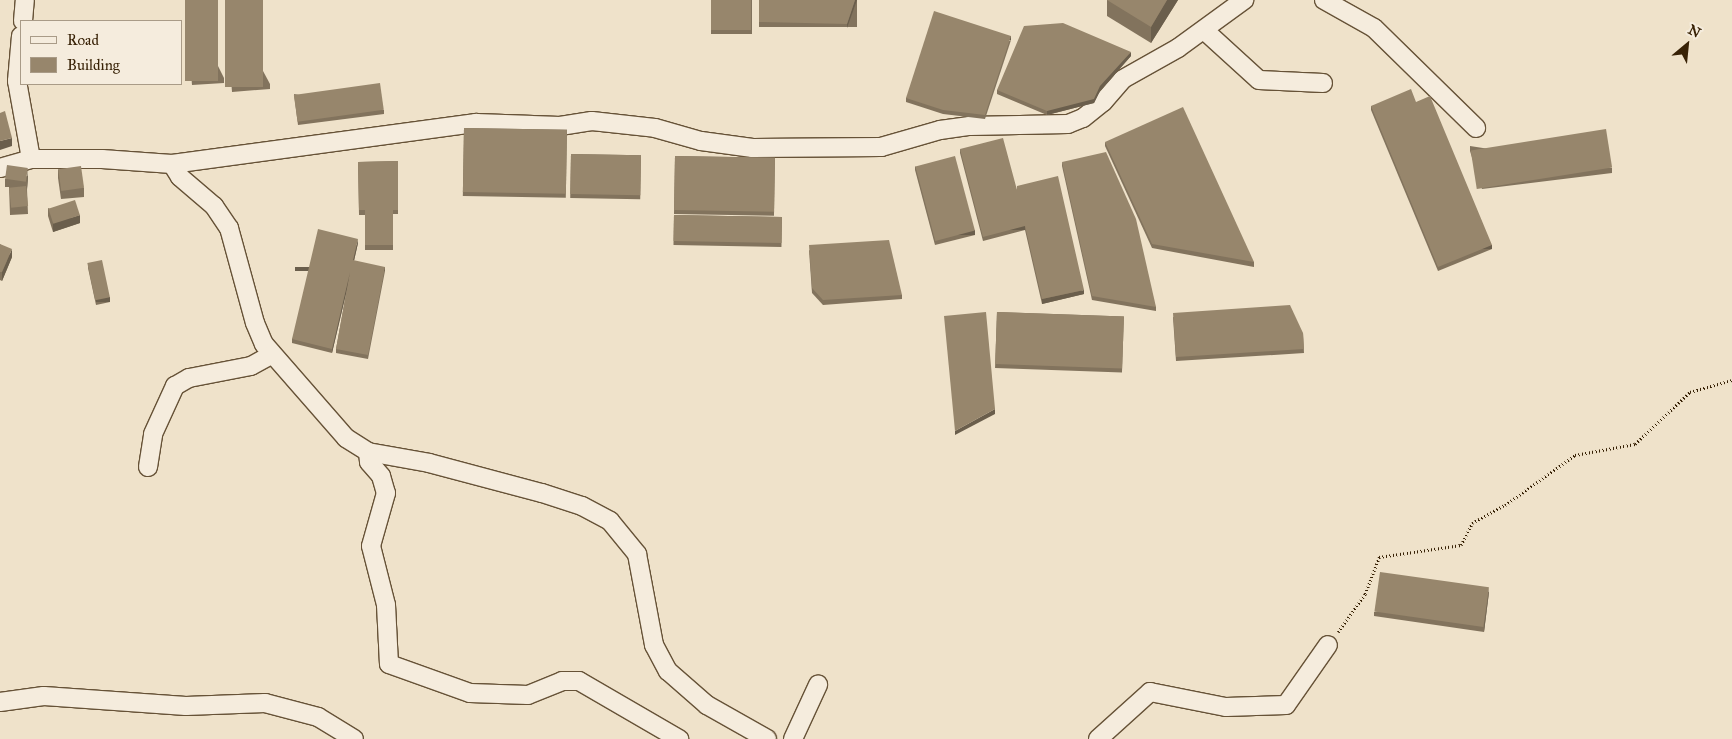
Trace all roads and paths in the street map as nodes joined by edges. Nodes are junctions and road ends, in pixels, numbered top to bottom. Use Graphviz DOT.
graph roads {
  1 [pos="25,0"];
  2 [pos="1244,0"];
  3 [pos="1324,0"];
  4 [pos="23,20"];
  5 [pos="1204,30"];
  6 [pos="20,47"];
  7 [pos="1323,83"];
  8 [pos="1476,128"];
  9 [pos="31,159"];
  10 [pos="172,164"];
  11 [pos="0,168"];
  12 [pos="271,355"];
  13 [pos="1732,380"];
  14 [pos="368,452"];
  15 [pos="148,466"];
  16 [pos="1328,645"];
  17 [pos="818,685"];
  18 [pos="0,702"];
  19 [pos="354,739"];
  20 [pos="679,739"];
  21 [pos="767,739"];
  22 [pos="793,739"];
  23 [pos="1098,739"];
  1 -- 4 [label="street"];
  2 -- 5 [label="street"];
  3 -- 8 [label="street"];
  5 -- 7 [label="street"];
  5 -- 10 [label="street"];
  6 -- 9 [label="street"];
  9 -- 10 [label="street"];
  9 -- 11 [label="street"];
  10 -- 12 [label="street"];
  12 -- 14 [label="street"];
  12 -- 15 [label="street"];
  13 -- 16 [label="path"];
  14 -- 20 [label="street"];
  14 -- 21 [label="street"];
  16 -- 23 [label="street"];
  17 -- 22 [label="street"];
  18 -- 19 [label="street"];
}
